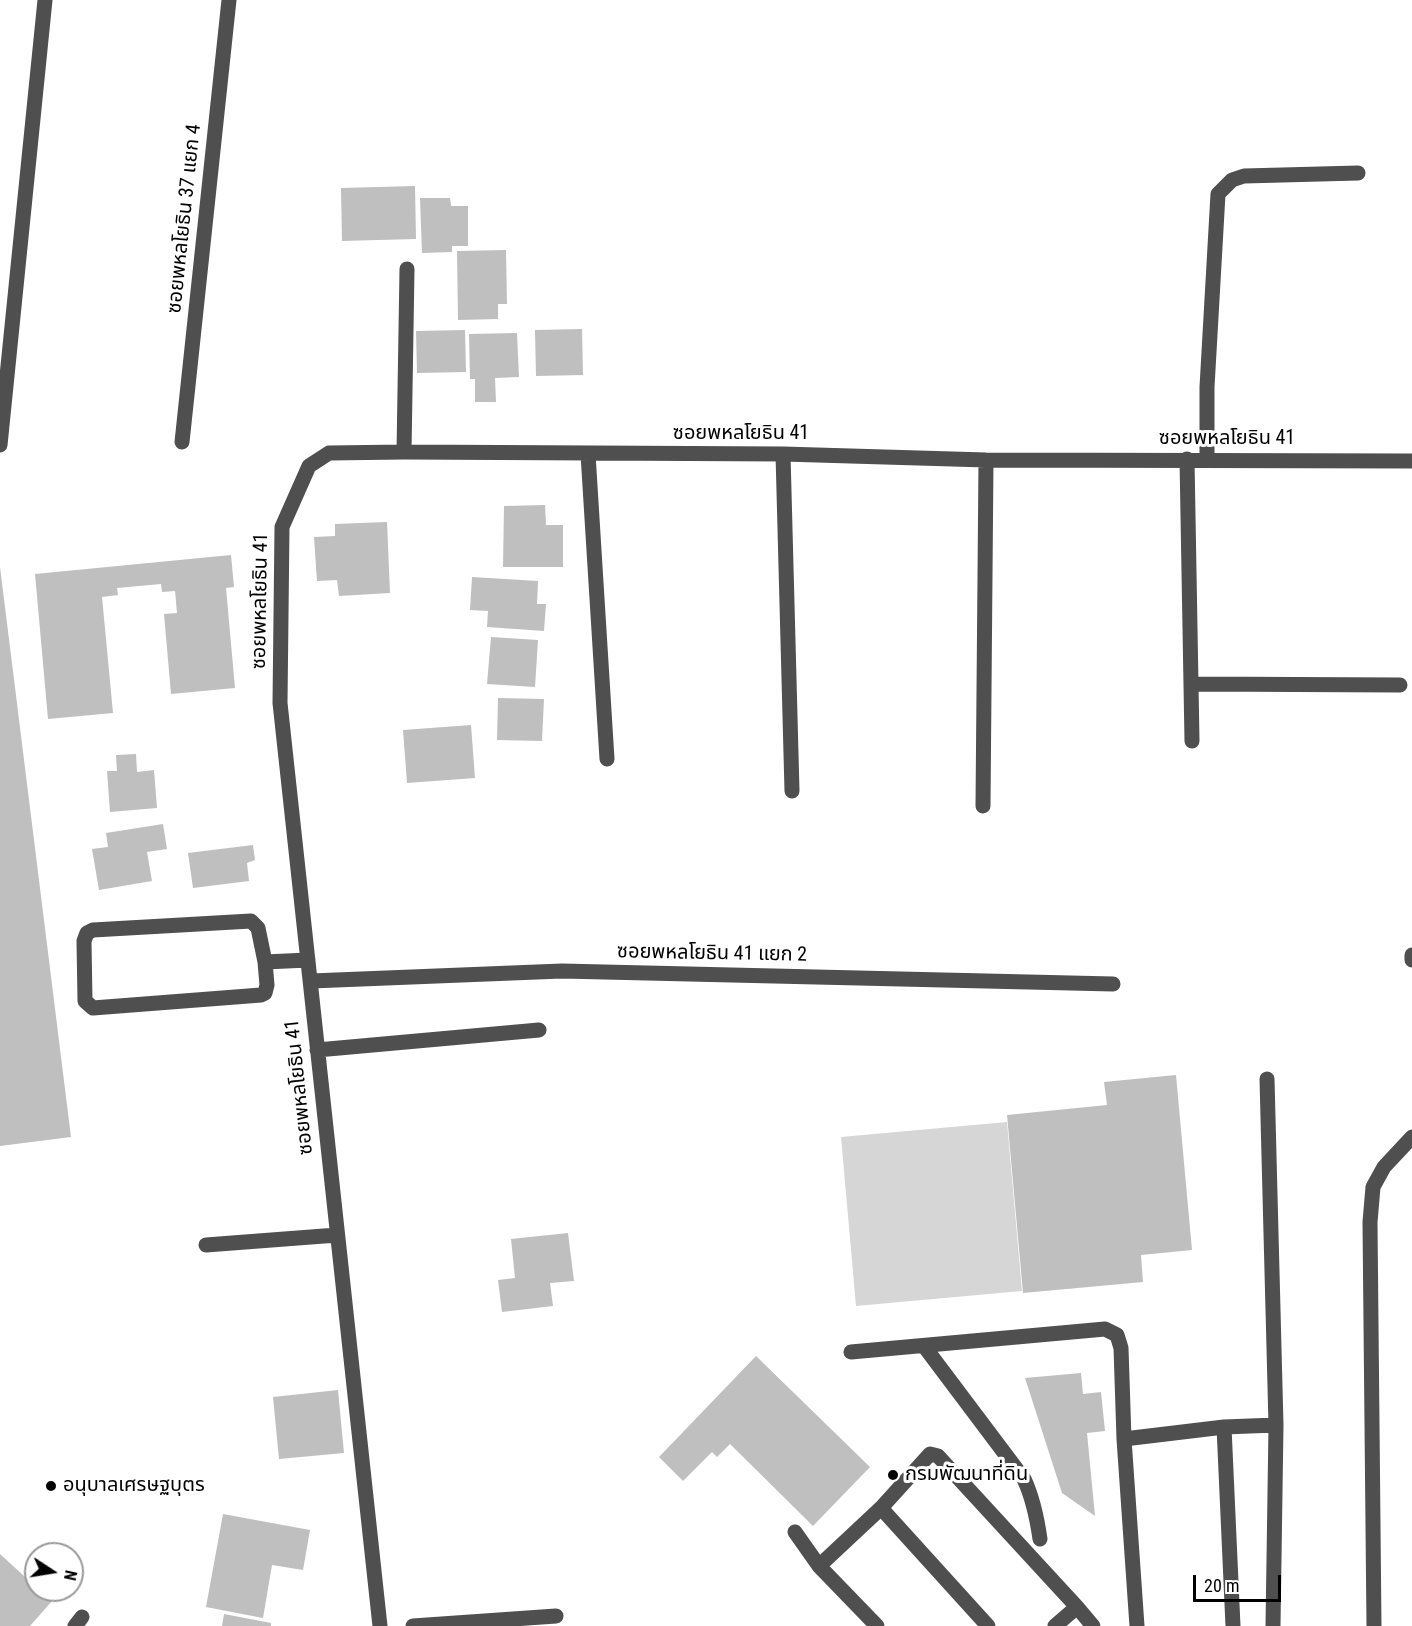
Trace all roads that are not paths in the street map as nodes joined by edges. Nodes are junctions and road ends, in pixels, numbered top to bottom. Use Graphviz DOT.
graph roads {
  1 [pos="45,0"];
  2 [pos="229,0"];
  3 [pos="1358,173"];
  4 [pos="407,269"];
  5 [pos="182,442"];
  6 [pos="0,445"];
  7 [pos="404,452"];
  8 [pos="588,454"];
  9 [pos="783,454"];
  10 [pos="1188,459"];
  11 [pos="986,460"];
  12 [pos="1207,460"];
  13 [pos="1411,461"];
  14 [pos="1192,684"];
  15 [pos="1400,685"];
  16 [pos="1192,741"];
  17 [pos="607,759"];
  18 [pos="792,791"];
  19 [pos="983,806"];
  20 [pos="1412,955"];
  21 [pos="308,960"];
  22 [pos="1412,960"];
  23 [pos="265,962"];
  24 [pos="310,981"];
  25 [pos="1113,984"];
  26 [pos="539,1030"];
  27 [pos="317,1050"];
  28 [pos="1267,1078"];
  29 [pos="1412,1137"];
  30 [pos="338,1235"];
  31 [pos="206,1245"];
  32 [pos="924,1346"];
  33 [pos="851,1352"];
  34 [pos="1276,1425"];
  35 [pos="1224,1427"];
  36 [pos="1124,1439"];
  37 [pos="881,1508"];
  38 [pos="795,1532"];
  39 [pos="1040,1539"];
  40 [pos="819,1566"];
  41 [pos="1077,1607"];
  42 [pos="556,1616"];
  43 [pos="380,1626"];
  44 [pos="413,1626"];
  45 [pos="877,1626"];
  46 [pos="988,1626"];
  47 [pos="1055,1626"];
  48 [pos="1093,1626"];
  49 [pos="1137,1626"];
  50 [pos="1233,1626"];
  51 [pos="1273,1626"];
  52 [pos="1374,1626"];
  1 -- 6 [label="street"];
  2 -- 5 [label="street, ซอยพหลโยธิน 37 แยก 4"];
  3 -- 12 [label="street"];
  4 -- 7 [label="street"];
  7 -- 8 [label="street, ซอยพหลโยธิน 41"];
  7 -- 21 [label="street, ซอยพหลโยธิน 41"];
  8 -- 9 [label="street, ซอยพหลโยธิน 41"];
  8 -- 17 [label="street"];
  9 -- 11 [label="street, ซอยพหลโยธิน 41"];
  9 -- 18 [label="street"];
  10 -- 11 [label="street, ซอยพหลโยธิน 41"];
  10 -- 12 [label="street, ซอยพหลโยธิน 41"];
  10 -- 14 [label="street"];
  11 -- 19 [label="street"];
  12 -- 13 [label="street, ซอยพหลโยธิน 41"];
  14 -- 15 [label="street"];
  14 -- 16 [label="street"];
  20 -- 22 [label="street"];
  21 -- 23 [label="street"];
  21 -- 24 [label="street, ซอยพหลโยธิน 41"];
  23 -- 23 [label="street"];
  24 -- 25 [label="street, ซอยพหลโยธิน 41 แยก 2"];
  24 -- 27 [label="street, ซอยพหลโยธิน 41"];
  26 -- 27 [label="street"];
  27 -- 30 [label="street, ซอยพหลโยธิน 41"];
  28 -- 34 [label="street"];
  29 -- 52 [label="street"];
  30 -- 31 [label="street"];
  30 -- 43 [label="street, ซอยพหลโยธิน 41"];
  32 -- 33 [label="street"];
  32 -- 36 [label="street"];
  32 -- 39 [label="street"];
  34 -- 35 [label="street"];
  34 -- 51 [label="street"];
  35 -- 36 [label="street"];
  35 -- 50 [label="street"];
  36 -- 49 [label="street"];
  37 -- 40 [label="street"];
  37 -- 41 [label="street"];
  37 -- 46 [label="street"];
  38 -- 40 [label="street"];
  40 -- 45 [label="street"];
  41 -- 47 [label="street"];
  41 -- 48 [label="street"];
  42 -- 44 [label="street"];
}
